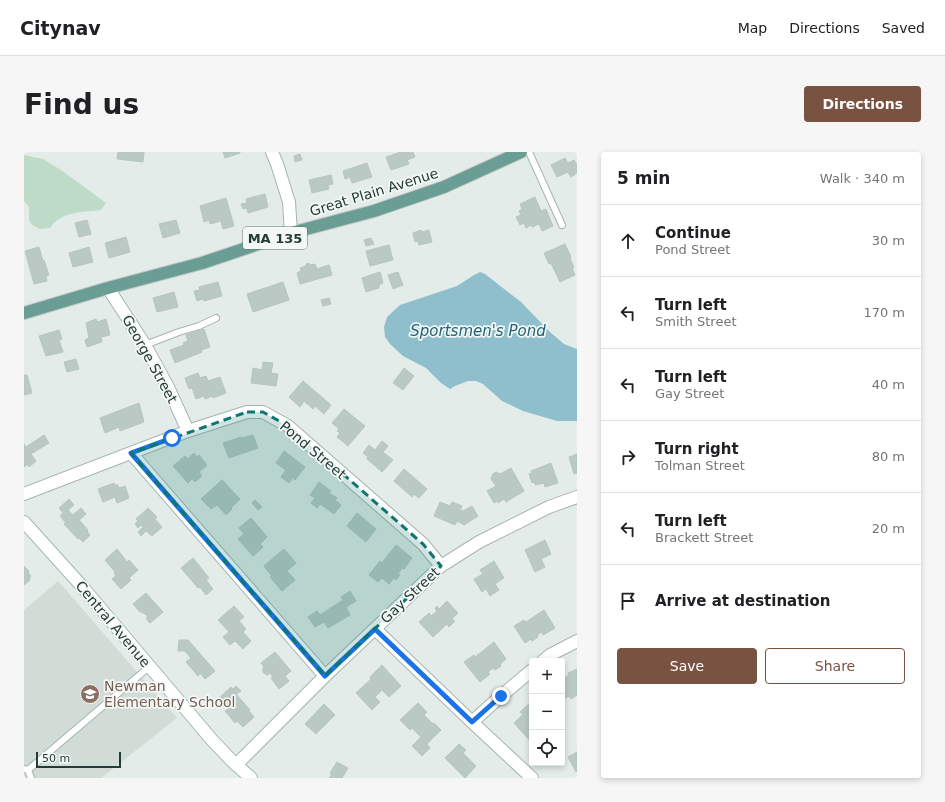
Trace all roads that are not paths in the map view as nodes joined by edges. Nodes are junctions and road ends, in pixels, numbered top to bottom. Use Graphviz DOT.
graph roads {
  1 [pos="272,152"];
  2 [pos="521,152"];
  3 [pos="529,152"];
  4 [pos="562,225"];
  5 [pos="291,233"];
  6 [pos="108,288"];
  7 [pos="24,313"];
  8 [pos="216,318"];
  9 [pos="145,345"];
  10 [pos="188,431"];
  11 [pos="131,453"];
  12 [pos="24,494"];
  13 [pos="577,497"];
  14 [pos="24,522"];
  15 [pos="441,566"];
  16 [pos="375,629"];
  17 [pos="577,641"];
  18 [pos="546,658"];
  19 [pos="149,667"];
  20 [pos="529,673"];
  21 [pos="325,676"];
  22 [pos="472,722"];
  23 [pos="236,765"];
  24 [pos="26,770"];
  25 [pos="31,778"];
  26 [pos="251,778"];
  27 [pos="532,778"];
  1 -- 5 [label="street"];
  2 -- 5 [label="main road, Great Plain Avenue / MA 135"];
  3 -- 4 [label="lane"];
  5 -- 6 [label="main road, Great Plain Avenue / MA 135"];
  6 -- 7 [label="main road, Great Plain Avenue / MA 135"];
  6 -- 9 [label="street, George Street"];
  8 -- 9 [label="lane"];
  9 -- 10 [label="street, George Street"];
  10 -- 11 [label="street, Pond Street"];
  10 -- 15 [label="street, Pond Street"];
  11 -- 12 [label="street, Pond Street"];
  11 -- 21 [label="street"];
  13 -- 15 [label="street, Gay Street"];
  14 -- 19 [label="street, Central Avenue"];
  15 -- 16 [label="street, Gay Street"];
  16 -- 21 [label="street, Gay Street"];
  16 -- 22 [label="street"];
  17 -- 18 [label="street"];
  19 -- 23 [label="street, Central Avenue"];
  19 -- 24 [label="lane"];
  20 -- 22 [label="street"];
  21 -- 23 [label="street, Gay Street"];
  22 -- 27 [label="street"];
  23 -- 26 [label="street, Central Avenue"];
  24 -- 25 [label="lane"];
}
